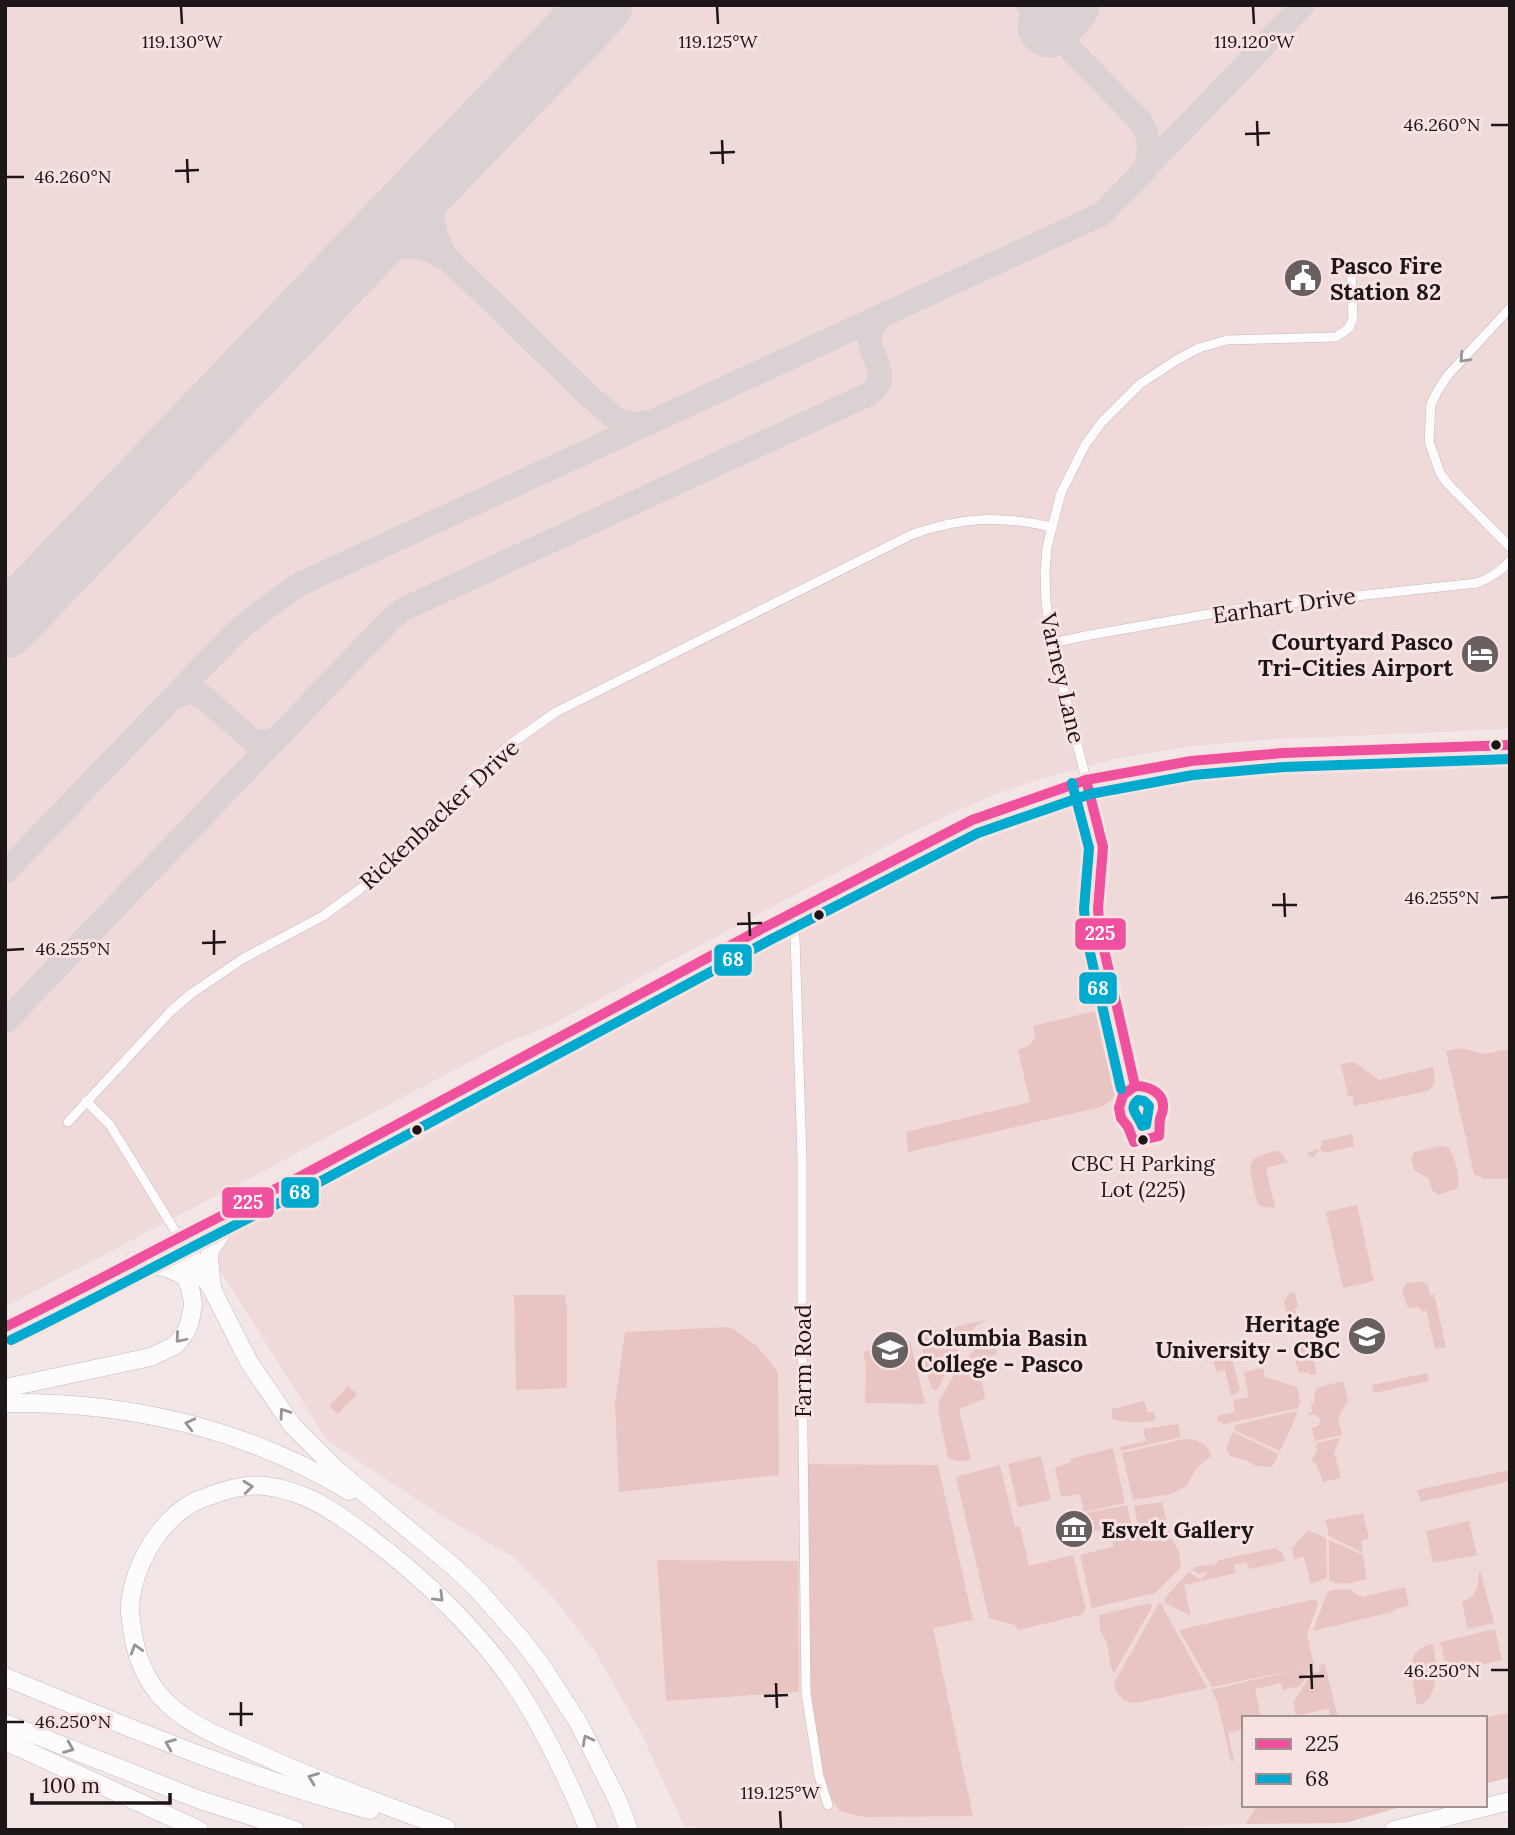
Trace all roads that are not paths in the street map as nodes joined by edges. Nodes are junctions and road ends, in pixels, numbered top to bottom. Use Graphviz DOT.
graph roads {
  1 [pos="1351,269"];
  2 [pos="1510,308"];
  3 [pos="1051,527"];
  4 [pos="1510,547"];
  5 [pos="1510,561"];
  6 [pos="1052,643"];
  7 [pos="1510,744"];
  8 [pos="1086,780"];
  9 [pos="784,917"];
  10 [pos="1135,1086"];
  11 [pos="86,1101"];
  12 [pos="68,1122"];
  13 [pos="225,1213"];
  14 [pos="179,1237"];
  15 [pos="134,1261"];
  16 [pos="183,1275"];
  17 [pos="212,1291"];
  18 [pos="5,1326"];
  19 [pos="5,1388"];
  20 [pos="5,1403"];
  21 [pos="405,1526"];
  22 [pos="5,1677"];
  23 [pos="5,1723"];
  24 [pos="5,1741"];
  25 [pos="1510,1801"];
  26 [pos="828,1805"];
  27 [pos="1486,1807"];
  28 [pos="1487,1807"];
  29 [pos="198,1829"];
  30 [pos="450,1829"];
  31 [pos="295,1830"];
  32 [pos="589,1830"];
  33 [pos="629,1830"];
  34 [pos="1394,1830"];
  1 -- 3 [label="street, Varney Lane"];
  2 -- 4 [label="street, one-way"];
  3 -- 6 [label="street, Varney Lane"];
  3 -- 11 [label="street, Rickenbacker Drive"];
  5 -- 6 [label="street, Earhart Drive"];
  6 -- 8 [label="street, Varney Lane"];
  7 -- 8 [label="main road"];
  8 -- 9 [label="main road"];
  8 -- 10 [label="street, Varney Lane"];
  9 -- 13 [label="main road"];
  9 -- 26 [label="street, Farm Road"];
  11 -- 12 [label="street, Rickenbacker Drive"];
  11 -- 14 [label="street"];
  13 -- 14 [label="main road"];
  13 -- 17 [label="highway"];
  14 -- 15 [label="main road"];
  14 -- 16 [label="highway"];
  14 -- 17 [label="highway"];
  15 -- 16 [label="highway"];
  15 -- 18 [label="main road"];
  16 -- 19 [label="highway, one-way"];
  21 -- 17 [label="highway, one-way"];
  21 -- 20 [label="highway, one-way"];
  33 -- 21 [label="highway, one-way"];
  30 -- 22 [label="highway, one-way"];
  23 -- 31 [label="highway, one-way"];
  24 -- 29 [label="highway"];
  25 -- 28 [label="highway"];
  27 -- 34 [label="highway"];
  30 -- 32 [label="highway, one-way"];
}
